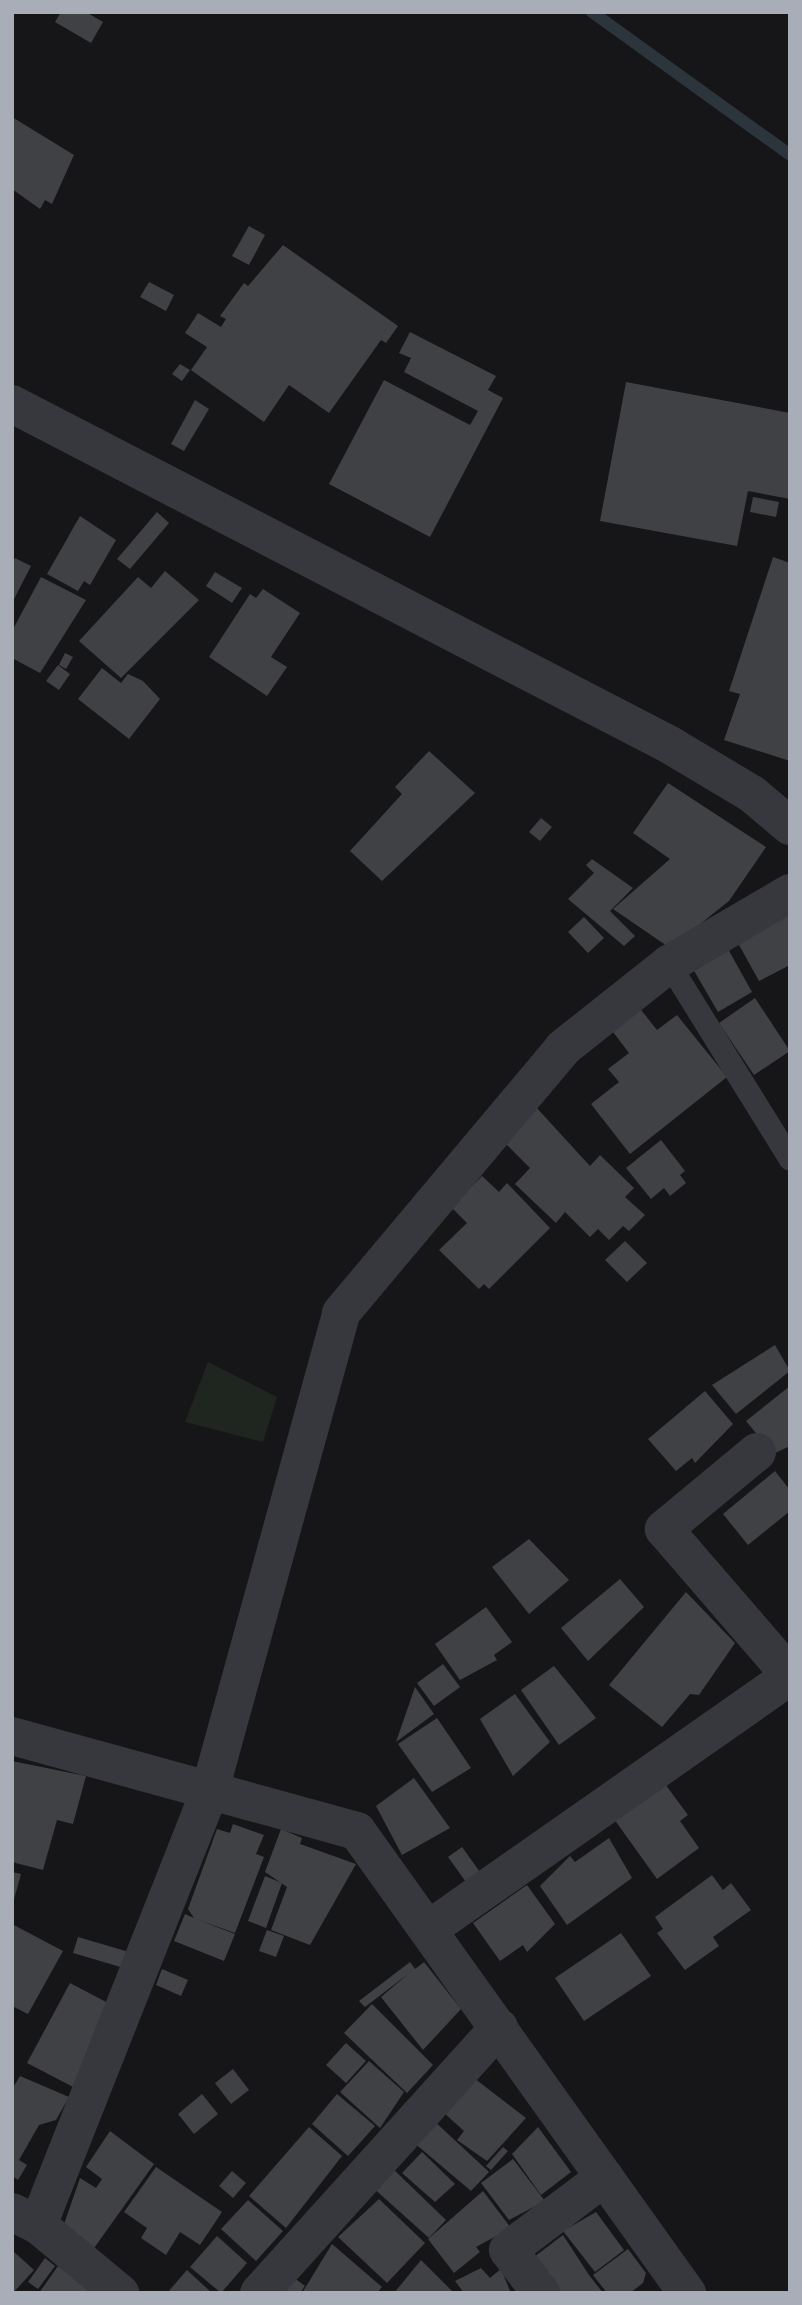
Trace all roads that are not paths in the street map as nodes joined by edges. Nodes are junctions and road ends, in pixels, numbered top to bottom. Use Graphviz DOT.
graph roads {
  1 [pos="12,404"];
  2 [pos="790,826"];
  3 [pos="790,893"];
  4 [pos="669,964"];
  5 [pos="790,1158"];
  6 [pos="757,1452"];
  7 [pos="790,1676"];
  8 [pos="12,1736"];
  9 [pos="209,1790"];
  10 [pos="429,1929"];
  11 [pos="499,2027"];
  12 [pos="605,2177"];
  13 [pos="25,2218"];
  14 [pos="120,2293"];
  15 [pos="259,2293"];
  16 [pos="541,2293"];
  17 [pos="687,2293"];
  1 -- 2 [label="street"];
  3 -- 4 [label="street"];
  4 -- 5 [label="lane"];
  4 -- 9 [label="street"];
  6 -- 7 [label="street"];
  7 -- 10 [label="street"];
  8 -- 9 [label="street"];
  9 -- 10 [label="street"];
  9 -- 13 [label="street"];
  10 -- 11 [label="street"];
  11 -- 12 [label="street"];
  11 -- 15 [label="street"];
  12 -- 16 [label="street"];
  12 -- 17 [label="street"];
  13 -- 14 [label="street"];
}
